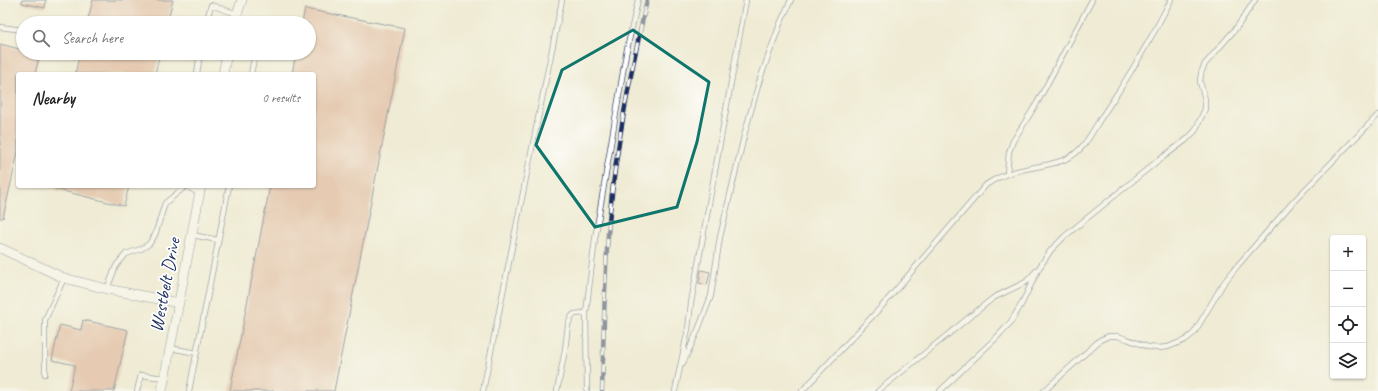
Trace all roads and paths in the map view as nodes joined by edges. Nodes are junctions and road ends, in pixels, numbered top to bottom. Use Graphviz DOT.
graph roads {
  1 [pos="242,0"];
  2 [pos="562,0"];
  3 [pos="638,0"];
  4 [pos="746,0"];
  5 [pos="791,0"];
  6 [pos="1092,0"];
  7 [pos="1171,0"];
  8 [pos="1255,0"];
  9 [pos="208,16"];
  10 [pos="229,16"];
  11 [pos="237,16"];
  12 [pos="0,27"];
  13 [pos="16,29"];
  14 [pos="199,60"];
  15 [pos="226,60"];
  16 [pos="253,60"];
  17 [pos="197,72"];
  18 [pos="223,72"];
  19 [pos="250,72"];
  20 [pos="1378,115"];
  21 [pos="1007,174"];
  22 [pos="184,188"];
  23 [pos="229,188"];
  24 [pos="201,190"];
  25 [pos="192,234"];
  26 [pos="218,240"];
  27 [pos="0,248"];
  28 [pos="1039,268"];
  29 [pos="64,278"];
  30 [pos="107,289"];
  31 [pos="179,303"];
  32 [pos="586,313"];
  33 [pos="170,348"];
  34 [pos="197,353"];
  35 [pos="680,370"];
  36 [pos="45,374"];
  37 [pos="165,378"];
  38 [pos="137,391"];
  39 [pos="162,391"];
  40 [pos="189,391"];
  41 [pos="483,391"];
  42 [pos="557,391"];
  43 [pos="587,391"];
  44 [pos="675,391"];
  45 [pos="802,391"];
  46 [pos="878,391"];
  47 [pos="940,391"];
  48 [pos="1044,391"];
  1 -- 11 [label="street"];
  2 -- 41 [label="lane"];
  3 -- 32 [label="lane"];
  4 -- 35 [label="lane"];
  5 -- 35 [label="lane"];
  6 -- 21 [label="lane"];
  7 -- 21 [label="lane"];
  8 -- 28 [label="lane"];
  9 -- 10 [label="lane"];
  12 -- 13 [label="lane"];
  14 -- 17 [label="lane"];
  15 -- 18 [label="street"];
  16 -- 19 [label="lane"];
  20 -- 48 [label="lane"];
  21 -- 45 [label="lane"];
  22 -- 30 [label="lane"];
  23 -- 26 [label="lane"];
  24 -- 25 [label="street, Westbelt Drive"];
  25 -- 26 [label="lane"];
  25 -- 31 [label="street, Westbelt Drive"];
  26 -- 34 [label="lane"];
  27 -- 29 [label="street"];
  28 -- 46 [label="lane"];
  28 -- 47 [label="lane"];
  29 -- 30 [label="street"];
  29 -- 36 [label="lane"];
  30 -- 31 [label="street"];
  31 -- 33 [label="street, Westbelt Drive"];
  32 -- 42 [label="lane"];
  32 -- 43 [label="lane"];
  33 -- 34 [label="lane"];
  33 -- 37 [label="street, Westbelt Drive"];
  34 -- 40 [label="lane"];
  35 -- 44 [label="lane"];
  37 -- 38 [label="lane"];
  37 -- 39 [label="street, Westbelt Drive"];
}
